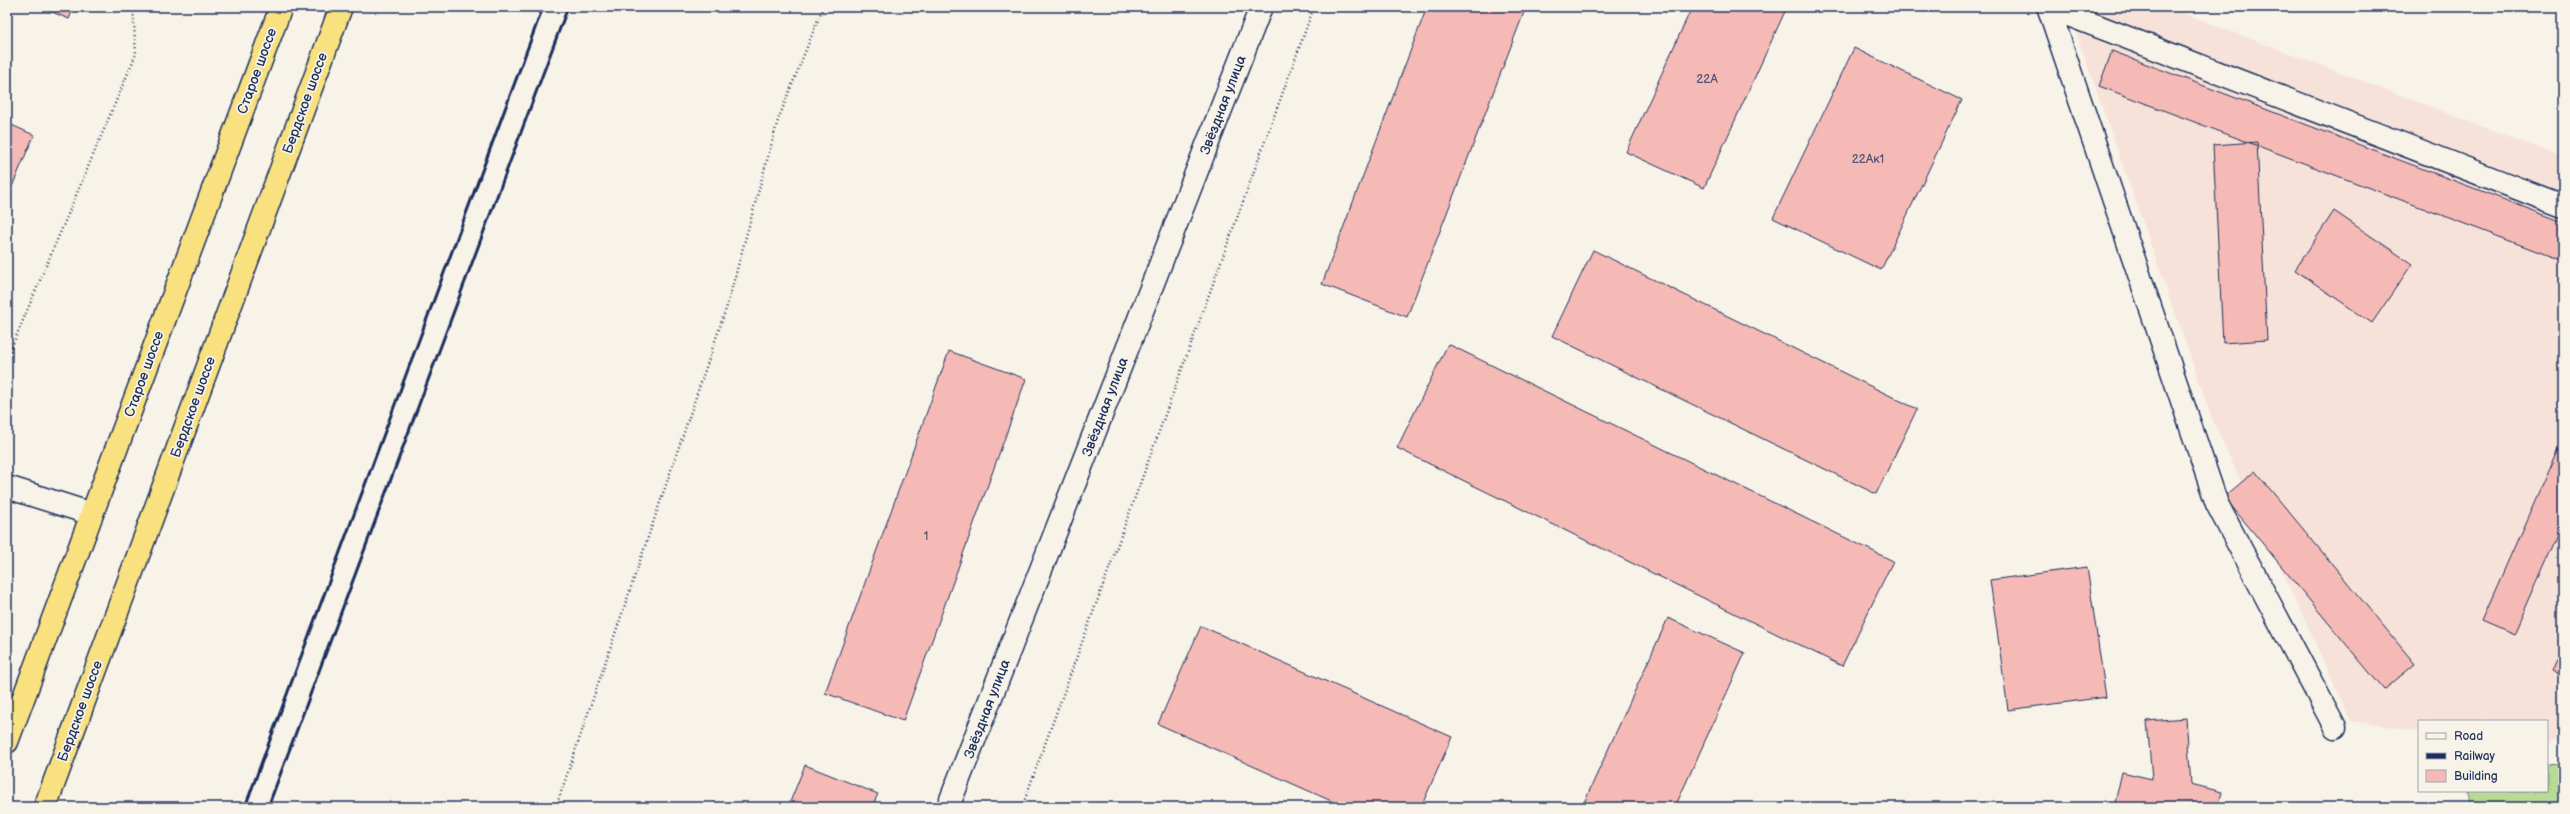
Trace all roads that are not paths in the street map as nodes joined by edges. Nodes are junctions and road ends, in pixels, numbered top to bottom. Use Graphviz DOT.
graph roads {
  1 [pos="281,7"];
  2 [pos="341,7"];
  3 [pos="1261,7"];
  4 [pos="2048,8"];
  5 [pos="2563,206"];
  6 [pos="7,487"];
  7 [pos="92,514"];
  8 [pos="2335,727"];
  9 [pos="7,742"];
  10 [pos="45,807"];
  11 [pos="948,807"];
  1 -- 7 [label="highway, Старое шоссе"];
  2 -- 10 [label="highway, Бердское шоссе"];
  3 -- 11 [label="street, Звёздная улица"];
  4 -- 5 [label="street"];
  4 -- 8 [label="street"];
  6 -- 7 [label="street"];
  7 -- 9 [label="highway, Старое шоссе"];
}
